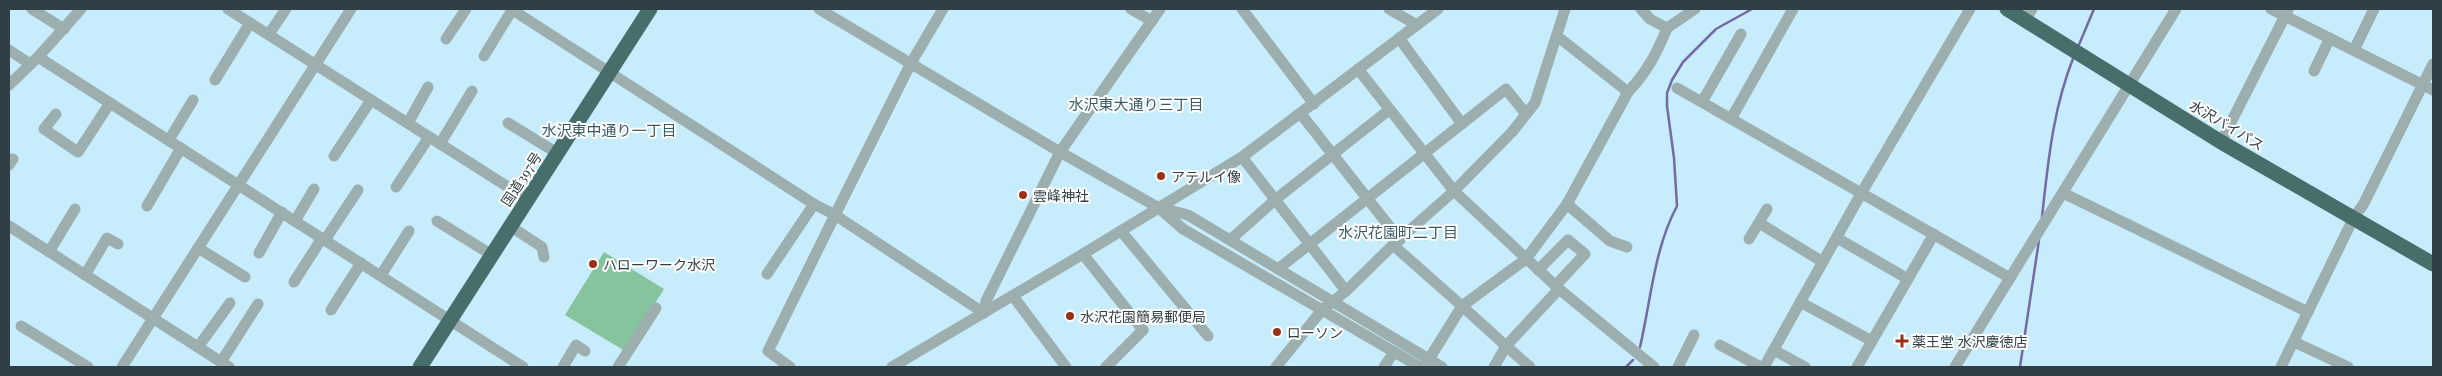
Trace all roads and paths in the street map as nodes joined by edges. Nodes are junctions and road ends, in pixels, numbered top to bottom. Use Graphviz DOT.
graph roads {
  1 [pos="32,9"];
  2 [pos="81,9"];
  3 [pos="228,9"];
  4 [pos="286,9"];
  5 [pos="351,9"];
  6 [pos="466,9"];
  7 [pos="650,9"];
  8 [pos="819,9"];
  9 [pos="944,9"];
  10 [pos="1131,9"];
  11 [pos="1160,9"];
  12 [pos="1242,9"];
  13 [pos="1389,9"];
  14 [pos="1438,9"];
  15 [pos="1565,9"];
  16 [pos="1641,9"];
  17 [pos="1695,9"];
  18 [pos="1793,9"];
  19 [pos="1970,9"];
  20 [pos="2007,9"];
  21 [pos="2176,9"];
  22 [pos="2271,9"];
  23 [pos="2374,9"];
  24 [pos="515,10"];
  25 [pos="2287,12"];
  26 [pos="2029,14"];
  27 [pos="1152,21"];
  28 [pos="250,23"];
  29 [pos="1417,25"];
  30 [pos="1667,28"];
  31 [pos="64,29"];
  32 [pos="269,34"];
  33 [pos="1741,34"];
  34 [pos="1557,36"];
  35 [pos="1399,38"];
  36 [pos="2330,38"];
  37 [pos="446,39"];
  38 [pos="9,50"];
  39 [pos="2354,50"];
  40 [pos="484,56"];
  41 [pos="34,61"];
  42 [pos="911,63"];
  43 [pos="315,64"];
  44 [pos="2433,64"];
  45 [pos="1358,69"];
  46 [pos="2314,71"];
  47 [pos="609,72"];
  48 [pos="215,80"];
  49 [pos="9,85"];
  50 [pos="2131,86"];
  51 [pos="428,87"];
  52 [pos="2428,87"];
  53 [pos="1677,88"];
  54 [pos="472,91"];
  55 [pos="1628,92"];
  56 [pos="193,100"];
  57 [pos="371,100"];
  58 [pos="1702,102"];
  59 [pos="110,103"];
  60 [pos="1314,104"];
  61 [pos="1389,110"];
  62 [pos="56,114"];
  63 [pos="1302,114"];
  64 [pos="1526,114"];
  65 [pos="1731,119"];
  66 [pos="408,123"];
  67 [pos="508,123"];
  68 [pos="1462,124"];
  69 [pos="429,137"];
  70 [pos="169,140"];
  71 [pos="2221,142"];
  72 [pos="440,144"];
  73 [pos="181,148"];
  74 [pos="1060,152"];
  75 [pos="557,153"];
  76 [pos="1333,155"];
  77 [pos="1424,155"];
  78 [pos="334,156"];
  79 [pos="1242,157"];
  80 [pos="238,184"];
  81 [pos="396,187"];
  82 [pos="314,189"];
  83 [pos="358,190"];
  84 [pos="1454,192"];
  85 [pos="1862,192"];
  86 [pos="2063,192"];
  87 [pos="1276,199"];
  88 [pos="1367,199"];
  89 [pos="527,200"];
  90 [pos="814,204"];
  91 [pos="1567,204"];
  92 [pos="147,206"];
  93 [pos="1159,208"];
  94 [pos="75,209"];
  95 [pos="1767,209"];
  96 [pos="282,212"];
  97 [pos="835,215"];
  98 [pos="2354,217"];
  99 [pos="437,220"];
  100 [pos="295,221"];
  101 [pos="1759,223"];
  102 [pos="9,226"];
  103 [pos="510,226"];
  104 [pos="409,231"];
  105 [pos="1121,232"];
  106 [pos="1934,234"];
  107 [pos="1836,238"];
  108 [pos="324,239"];
  109 [pos="1230,240"];
  110 [pos="1749,240"];
  111 [pos="1396,243"];
  112 [pos="118,244"];
  113 [pos="1310,244"];
  114 [pos="1627,247"];
  115 [pos="198,248"];
  116 [pos="49,252"];
  117 [pos="259,253"];
  118 [pos="1083,254"];
  119 [pos="492,255"];
  120 [pos="544,256"];
  121 [pos="1526,259"];
  122 [pos="1823,262"];
  123 [pos="361,263"];
  124 [pos="2433,264"];
  125 [pos="1278,269"];
  126 [pos="1538,270"];
  127 [pos="766,274"];
  128 [pos="85,275"];
  129 [pos="381,275"];
  130 [pos="245,277"];
  131 [pos="2010,278"];
  132 [pos="1908,279"];
  133 [pos="294,282"];
  134 [pos="1557,288"];
  135 [pos="1346,291"];
  136 [pos="1013,296"];
  137 [pos="1332,302"];
  138 [pos="1800,302"];
  139 [pos="230,304"];
  140 [pos="258,304"];
  141 [pos="1462,306"];
  142 [pos="656,308"];
  143 [pos="331,310"];
  144 [pos="1322,310"];
  145 [pos="2308,312"];
  146 [pos="984,313"];
  147 [pos="153,318"];
  148 [pos="450,320"];
  149 [pos="20,326"];
  150 [pos="1694,335"];
  151 [pos="1208,336"];
  152 [pos="1872,341"];
  153 [pos="2294,342"];
  154 [pos="1720,345"];
  155 [pos="1506,346"];
  156 [pos="198,348"];
  157 [pos="1774,350"];
  158 [pos="585,351"];
  159 [pos="1394,352"];
  160 [pos="225,365"];
  161 [pos="1424,365"];
  162 [pos="895,366"];
  163 [pos="88,367"];
  164 [pos="122,367"];
  165 [pos="420,367"];
  166 [pos="523,367"];
  167 [pos="563,367"];
  168 [pos="618,367"];
  169 [pos="790,367"];
  170 [pos="1066,367"];
  171 [pos="1106,367"];
  172 [pos="1276,367"];
  173 [pos="1384,367"];
  174 [pos="1442,367"];
  175 [pos="1494,367"];
  176 [pos="1530,367"];
  177 [pos="1654,367"];
  178 [pos="1678,367"];
  179 [pos="1763,367"];
  180 [pos="1805,367"];
  181 [pos="1857,367"];
  182 [pos="1954,367"];
  183 [pos="2281,367"];
  184 [pos="2348,367"];
  1 -- 31 [label="street"];
  2 -- 31 [label="street"];
  3 -- 28 [label="street"];
  4 -- 32 [label="street"];
  5 -- 43 [label="street"];
  6 -- 37 [label="street"];
  7 -- 47 [label="highway, 国道397号"];
  8 -- 42 [label="street"];
  9 -- 42 [label="street"];
  10 -- 27 [label="street"];
  11 -- 27 [label="street"];
  12 -- 60 [label="street"];
  13 -- 29 [label="street"];
  14 -- 29 [label="street"];
  15 -- 34 [label="street"];
  16 -- 30 [label="street"];
  17 -- 30 [label="street"];
  18 -- 65 [label="street"];
  19 -- 85 [label="street"];
  20 -- 26 [label="highway, 水沢バイパス"];
  21 -- 50 [label="street"];
  22 -- 25 [label="street"];
  23 -- 39 [label="street"];
  24 -- 40 [label="street"];
  24 -- 47 [label="street"];
  25 -- 36 [label="street"];
  25 -- 71 [label="street"];
  26 -- 50 [label="highway, 水沢バイパス"];
  27 -- 74 [label="street"];
  28 -- 32 [label="street"];
  28 -- 48 [label="street"];
  29 -- 35 [label="street"];
  30 -- 55 [label="street"];
  31 -- 41 [label="street"];
  32 -- 43 [label="street"];
  33 -- 58 [label="street"];
  34 -- 55 [label="street"];
  34 -- 64 [label="street"];
  35 -- 45 [label="street"];
  35 -- 68 [label="street"];
  36 -- 39 [label="street"];
  36 -- 46 [label="street"];
  38 -- 41 [label="street"];
  39 -- 52 [label="street"];
  41 -- 49 [label="street"];
  41 -- 59 [label="street"];
  42 -- 74 [label="street"];
  42 -- 97 [label="street"];
  43 -- 57 [label="street"];
  43 -- 80 [label="street"];
  44 -- 52 [label="street"];
  45 -- 60 [label="street"];
  45 -- 61 [label="street"];
  47 -- 75 [label="highway, 国道397号"];
  47 -- 90 [label="street"];
  50 -- 71 [label="highway, 水沢バイパス"];
  50 -- 86 [label="street"];
  51 -- 66 [label="street"];
  52 -- 98 [label="street"];
  53 -- 58 [label="street"];
  54 -- 72 [label="street"];
  55 -- 91 [label="street"];
  56 -- 70 [label="street"];
  57 -- 66 [label="street"];
  57 -- 78 [label="street"];
  58 -- 65 [label="street"];
  59 -- 62 [label="street"];
  59 -- 70 [label="street"];
  60 -- 63 [label="street"];
  61 -- 76 [label="street"];
  61 -- 77 [label="street"];
  63 -- 76 [label="street"];
  63 -- 79 [label="street"];
  64 -- 68 [label="street"];
  64 -- 84 [label="street"];
  65 -- 85 [label="street"];
  66 -- 69 [label="street"];
  67 -- 75 [label="street"];
  68 -- 77 [label="street"];
  69 -- 72 [label="street"];
  69 -- 81 [label="street"];
  70 -- 73 [label="street"];
  71 -- 98 [label="highway, 水沢バイパス"];
  72 -- 89 [label="street"];
  73 -- 80 [label="street"];
  73 -- 92 [label="street"];
  74 -- 93 [label="street"];
  74 -- 146 [label="street"];
  75 -- 89 [label="highway, 国道397号"];
  76 -- 87 [label="street"];
  76 -- 88 [label="street"];
  77 -- 84 [label="street"];
  77 -- 88 [label="street"];
  79 -- 87 [label="street"];
  79 -- 93 [label="street"];
  80 -- 96 [label="street"];
  80 -- 115 [label="street"];
  82 -- 100 [label="street"];
  83 -- 108 [label="street"];
  84 -- 111 [label="street"];
  84 -- 121 [label="street"];
  85 -- 106 [label="street"];
  85 -- 107 [label="street"];
  86 -- 131 [label="street"];
  86 -- 145 [label="street"];
  87 -- 109 [label="street"];
  87 -- 113 [label="street"];
  88 -- 111 [label="street"];
  88 -- 113 [label="street"];
  89 -- 103 [label="highway, 国道397号"];
  90 -- 97 [label="street"];
  90 -- 127 [label="street"];
  91 -- 114 [label="street"];
  91 -- 121 [label="street"];
  93 -- 105 [label="street"];
  93 -- 109 [label="street"];
  93 -- 144 [label="street"];
  94 -- 116 [label="street"];
  95 -- 101 [label="street"];
  96 -- 100 [label="street"];
  96 -- 117 [label="street"];
  97 -- 146 [label="street"];
  97 -- 169 [label="street"];
  98 -- 124 [label="highway, 水沢バイパス"];
  98 -- 145 [label="street"];
  99 -- 119 [label="street"];
  100 -- 108 [label="street"];
  101 -- 110 [label="street"];
  101 -- 122 [label="street"];
  102 -- 116 [label="street"];
  103 -- 119 [label="highway, 国道397号"];
  103 -- 120 [label="street"];
  104 -- 129 [label="street"];
  105 -- 118 [label="street"];
  105 -- 151 [label="street"];
  106 -- 131 [label="street"];
  106 -- 132 [label="street"];
  107 -- 122 [label="street"];
  107 -- 132 [label="street"];
  108 -- 123 [label="street"];
  108 -- 133 [label="street"];
  109 -- 125 [label="street"];
  111 -- 135 [label="street"];
  111 -- 141 [label="street"];
  112 -- 128 [label="street"];
  113 -- 125 [label="street"];
  113 -- 135 [label="street"];
  115 -- 130 [label="street"];
  115 -- 147 [label="street"];
  116 -- 128 [label="street"];
  118 -- 136 [label="street"];
  118 -- 171 [label="street"];
  119 -- 148 [label="highway, 国道397号"];
  121 -- 126 [label="street"];
  121 -- 141 [label="street"];
  122 -- 138 [label="street"];
  123 -- 129 [label="street"];
  123 -- 143 [label="street"];
  125 -- 137 [label="street"];
  126 -- 134 [label="street"];
  126 -- 134 [label="street"];
  128 -- 147 [label="street"];
  129 -- 148 [label="street"];
  131 -- 182 [label="street"];
  132 -- 152 [label="street"];
  134 -- 155 [label="street"];
  134 -- 177 [label="street"];
  135 -- 137 [label="street"];
  136 -- 146 [label="street"];
  136 -- 170 [label="street"];
  137 -- 144 [label="street"];
  137 -- 161 [label="street"];
  138 -- 152 [label="street"];
  138 -- 157 [label="street"];
  139 -- 156 [label="street"];
  140 -- 160 [label="street"];
  141 -- 155 [label="street"];
  141 -- 161 [label="street"];
  142 -- 168 [label="street"];
  144 -- 159 [label="street"];
  144 -- 172 [label="street"];
  145 -- 153 [label="street"];
  146 -- 162 [label="street"];
  147 -- 156 [label="street"];
  147 -- 164 [label="street"];
  148 -- 165 [label="highway, 国道397号"];
  148 -- 166 [label="street"];
  149 -- 163 [label="street"];
  150 -- 178 [label="street"];
  152 -- 181 [label="street"];
  153 -- 183 [label="street"];
  153 -- 184 [label="street"];
  154 -- 179 [label="street"];
  155 -- 175 [label="street"];
  155 -- 176 [label="street"];
  156 -- 160 [label="street"];
  157 -- 179 [label="street"];
  157 -- 180 [label="street"];
  158 -- 167 [label="street"];
  159 -- 161 [label="street"];
  159 -- 173 [label="street"];
  161 -- 174 [label="street"];
}
